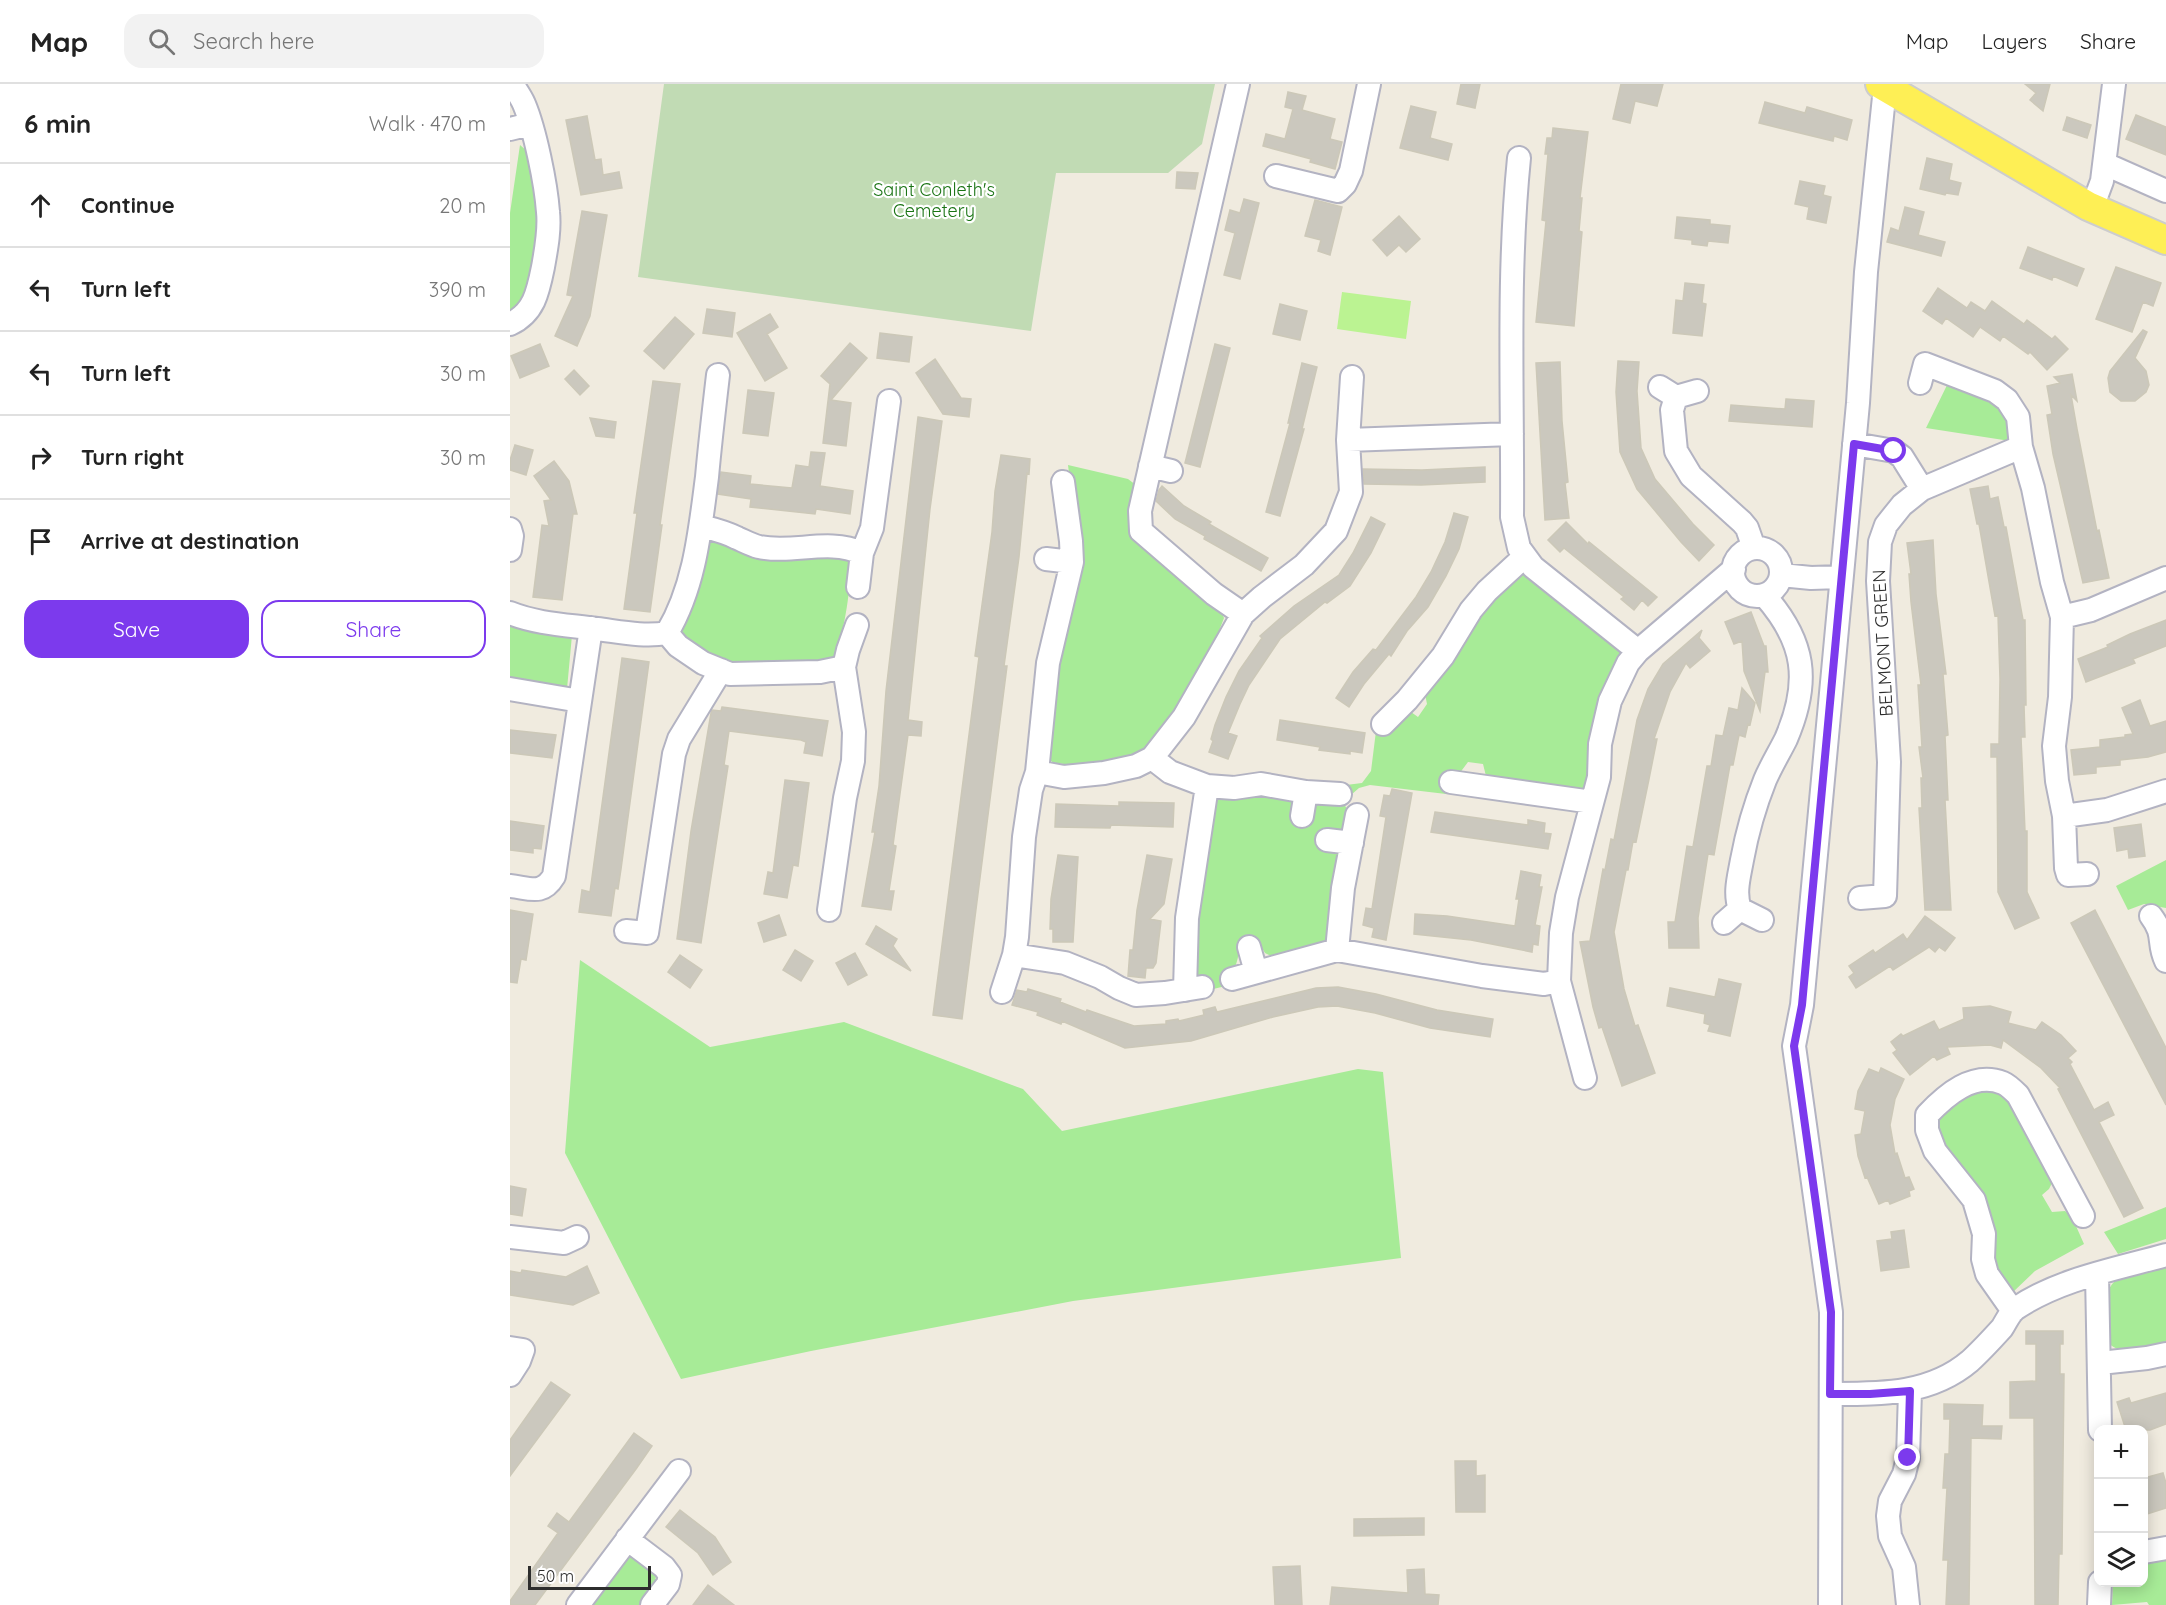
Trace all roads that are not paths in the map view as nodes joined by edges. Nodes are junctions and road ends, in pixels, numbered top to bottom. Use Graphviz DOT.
graph roads {
  1 [pos="512,84"];
  2 [pos="1238,84"];
  3 [pos="1369,84"];
  4 [pos="2114,84"];
  5 [pos="1882,85"];
  6 [pos="520,126"];
  7 [pos="1519,158"];
  8 [pos="2105,164"];
  9 [pos="1276,176"];
  10 [pos="2166,191"];
  11 [pos="2092,208"];
  12 [pos="2166,240"];
  13 [pos="510,324"];
  14 [pos="718,375"];
  15 [pos="1352,376"];
  16 [pos="1920,383"];
  17 [pos="1678,392"];
  18 [pos="889,401"];
  19 [pos="1512,435"];
  20 [pos="1348,440"];
  21 [pos="1854,444"];
  22 [pos="2021,447"];
  23 [pos="1063,482"];
  24 [pos="1922,489"];
  25 [pos="701,526"];
  26 [pos="510,529"];
  27 [pos="1754,548"];
  28 [pos="510,550"];
  29 [pos="862,553"];
  30 [pos="1524,557"];
  31 [pos="1046,559"];
  32 [pos="1072,562"];
  33 [pos="1734,569"];
  34 [pos="1781,574"];
  35 [pos="1841,577"];
  36 [pos="2166,578"];
  37 [pos="858,587"];
  38 [pos="1764,595"];
  39 [pos="510,613"];
  40 [pos="1243,614"];
  41 [pos="2062,617"];
  42 [pos="857,625"];
  43 [pos="591,628"];
  44 [pos="667,633"];
  45 [pos="1638,651"];
  46 [pos="844,667"];
  47 [pos="721,670"];
  48 [pos="510,689"];
  49 [pos="580,701"];
  50 [pos="1383,724"];
  51 [pos="1152,758"];
  52 [pos="1037,772"];
  53 [pos="1467,778"];
  54 [pos="1207,786"];
  55 [pos="2166,791"];
  56 [pos="1306,792"];
  57 [pos="1340,794"];
  58 [pos="1592,802"];
  59 [pos="1357,815"];
  60 [pos="1302,816"];
  61 [pos="2064,816"];
  62 [pos="1327,840"];
  63 [pos="1352,843"];
  64 [pos="2087,874"];
  65 [pos="510,886"];
  66 [pos="1860,898"];
  67 [pos="830,910"];
  68 [pos="1762,920"];
  69 [pos="2159,921"];
  70 [pos="626,931"];
  71 [pos="1249,947"];
  72 [pos="1337,950"];
  73 [pos="1014,956"];
  74 [pos="2166,962"];
  75 [pos="1256,972"];
  76 [pos="1232,979"];
  77 [pos="1559,981"];
  78 [pos="1002,992"];
  79 [pos="1585,1078"];
  80 [pos="2083,1216"];
  81 [pos="510,1237"];
  82 [pos="576,1237"];
  83 [pos="2166,1255"];
  84 [pos="2097,1274"];
  85 [pos="2013,1311"];
  86 [pos="510,1348"];
  87 [pos="2166,1354"];
  88 [pos="2100,1363"];
  89 [pos="510,1375"];
  90 [pos="1910,1391"];
  91 [pos="1830,1394"];
  92 [pos="2100,1425"];
  93 [pos="679,1471"];
  94 [pos="627,1539"];
  95 [pos="2166,1548"];
  96 [pos="2148,1551"];
  97 [pos="2100,1587"];
  98 [pos="578,1605"];
  99 [pos="652,1605"];
  100 [pos="1830,1605"];
  101 [pos="1908,1605"];
  102 [pos="2099,1605"];
  1 -- 6 [label="street"];
  2 -- 40 [label="street"];
  3 -- 9 [label="street"];
  4 -- 8 [label="street"];
  5 -- 11 [label="main road"];
  5 -- 21 [label="street"];
  6 -- 13 [label="street"];
  7 -- 19 [label="street"];
  8 -- 10 [label="street"];
  8 -- 11 [label="street"];
  11 -- 12 [label="main road"];
  14 -- 25 [label="street"];
  15 -- 20 [label="street"];
  16 -- 22 [label="street"];
  17 -- 27 [label="street"];
  18 -- 29 [label="street"];
  19 -- 20 [label="street"];
  19 -- 30 [label="street"];
  20 -- 40 [label="street"];
  21 -- 24 [label="street"];
  21 -- 35 [label="street"];
  22 -- 24 [label="street, BELMONT GREEN"];
  22 -- 41 [label="street"];
  23 -- 32 [label="street"];
  24 -- 66 [label="street, BELMONT GREEN"];
  25 -- 29 [label="street"];
  25 -- 44 [label="street"];
  26 -- 28 [label="street"];
  27 -- 33 [label="street"];
  27 -- 34 [label="street"];
  29 -- 37 [label="street"];
  30 -- 45 [label="street"];
  30 -- 50 [label="street"];
  31 -- 32 [label="street"];
  32 -- 52 [label="street"];
  33 -- 38 [label="street"];
  33 -- 45 [label="street"];
  34 -- 35 [label="street"];
  34 -- 38 [label="street"];
  35 -- 91 [label="street"];
  36 -- 41 [label="street"];
  38 -- 68 [label="street"];
  39 -- 43 [label="street"];
  40 -- 51 [label="street"];
  41 -- 61 [label="street"];
  42 -- 46 [label="street"];
  43 -- 44 [label="street"];
  43 -- 49 [label="street"];
  44 -- 47 [label="street"];
  45 -- 58 [label="street"];
  46 -- 47 [label="street"];
  46 -- 67 [label="street"];
  47 -- 70 [label="street"];
  48 -- 49 [label="street"];
  49 -- 65 [label="street"];
  51 -- 52 [label="street"];
  51 -- 54 [label="street"];
  52 -- 73 [label="street"];
  53 -- 58 [label="street"];
  54 -- 56 [label="street"];
  54 -- 73 [label="street"];
  55 -- 61 [label="street"];
  56 -- 57 [label="street"];
  56 -- 60 [label="street"];
  58 -- 77 [label="street"];
  59 -- 63 [label="street"];
  61 -- 64 [label="street"];
  62 -- 63 [label="street"];
  63 -- 72 [label="street"];
  69 -- 74 [label="street"];
  71 -- 75 [label="street"];
  72 -- 75 [label="street"];
  72 -- 77 [label="street"];
  73 -- 78 [label="street"];
  75 -- 76 [label="street"];
  77 -- 79 [label="street"];
  80 -- 85 [label="street"];
  81 -- 82 [label="street"];
  83 -- 84 [label="street"];
  84 -- 85 [label="street"];
  84 -- 88 [label="street"];
  85 -- 90 [label="street"];
  86 -- 89 [label="street"];
  87 -- 88 [label="street"];
  88 -- 92 [label="street"];
  90 -- 91 [label="street"];
  90 -- 101 [label="street"];
  91 -- 100 [label="street"];
  93 -- 94 [label="street"];
  94 -- 98 [label="street"];
  94 -- 99 [label="street"];
  95 -- 96 [label="street"];
  97 -- 102 [label="street"];
}
